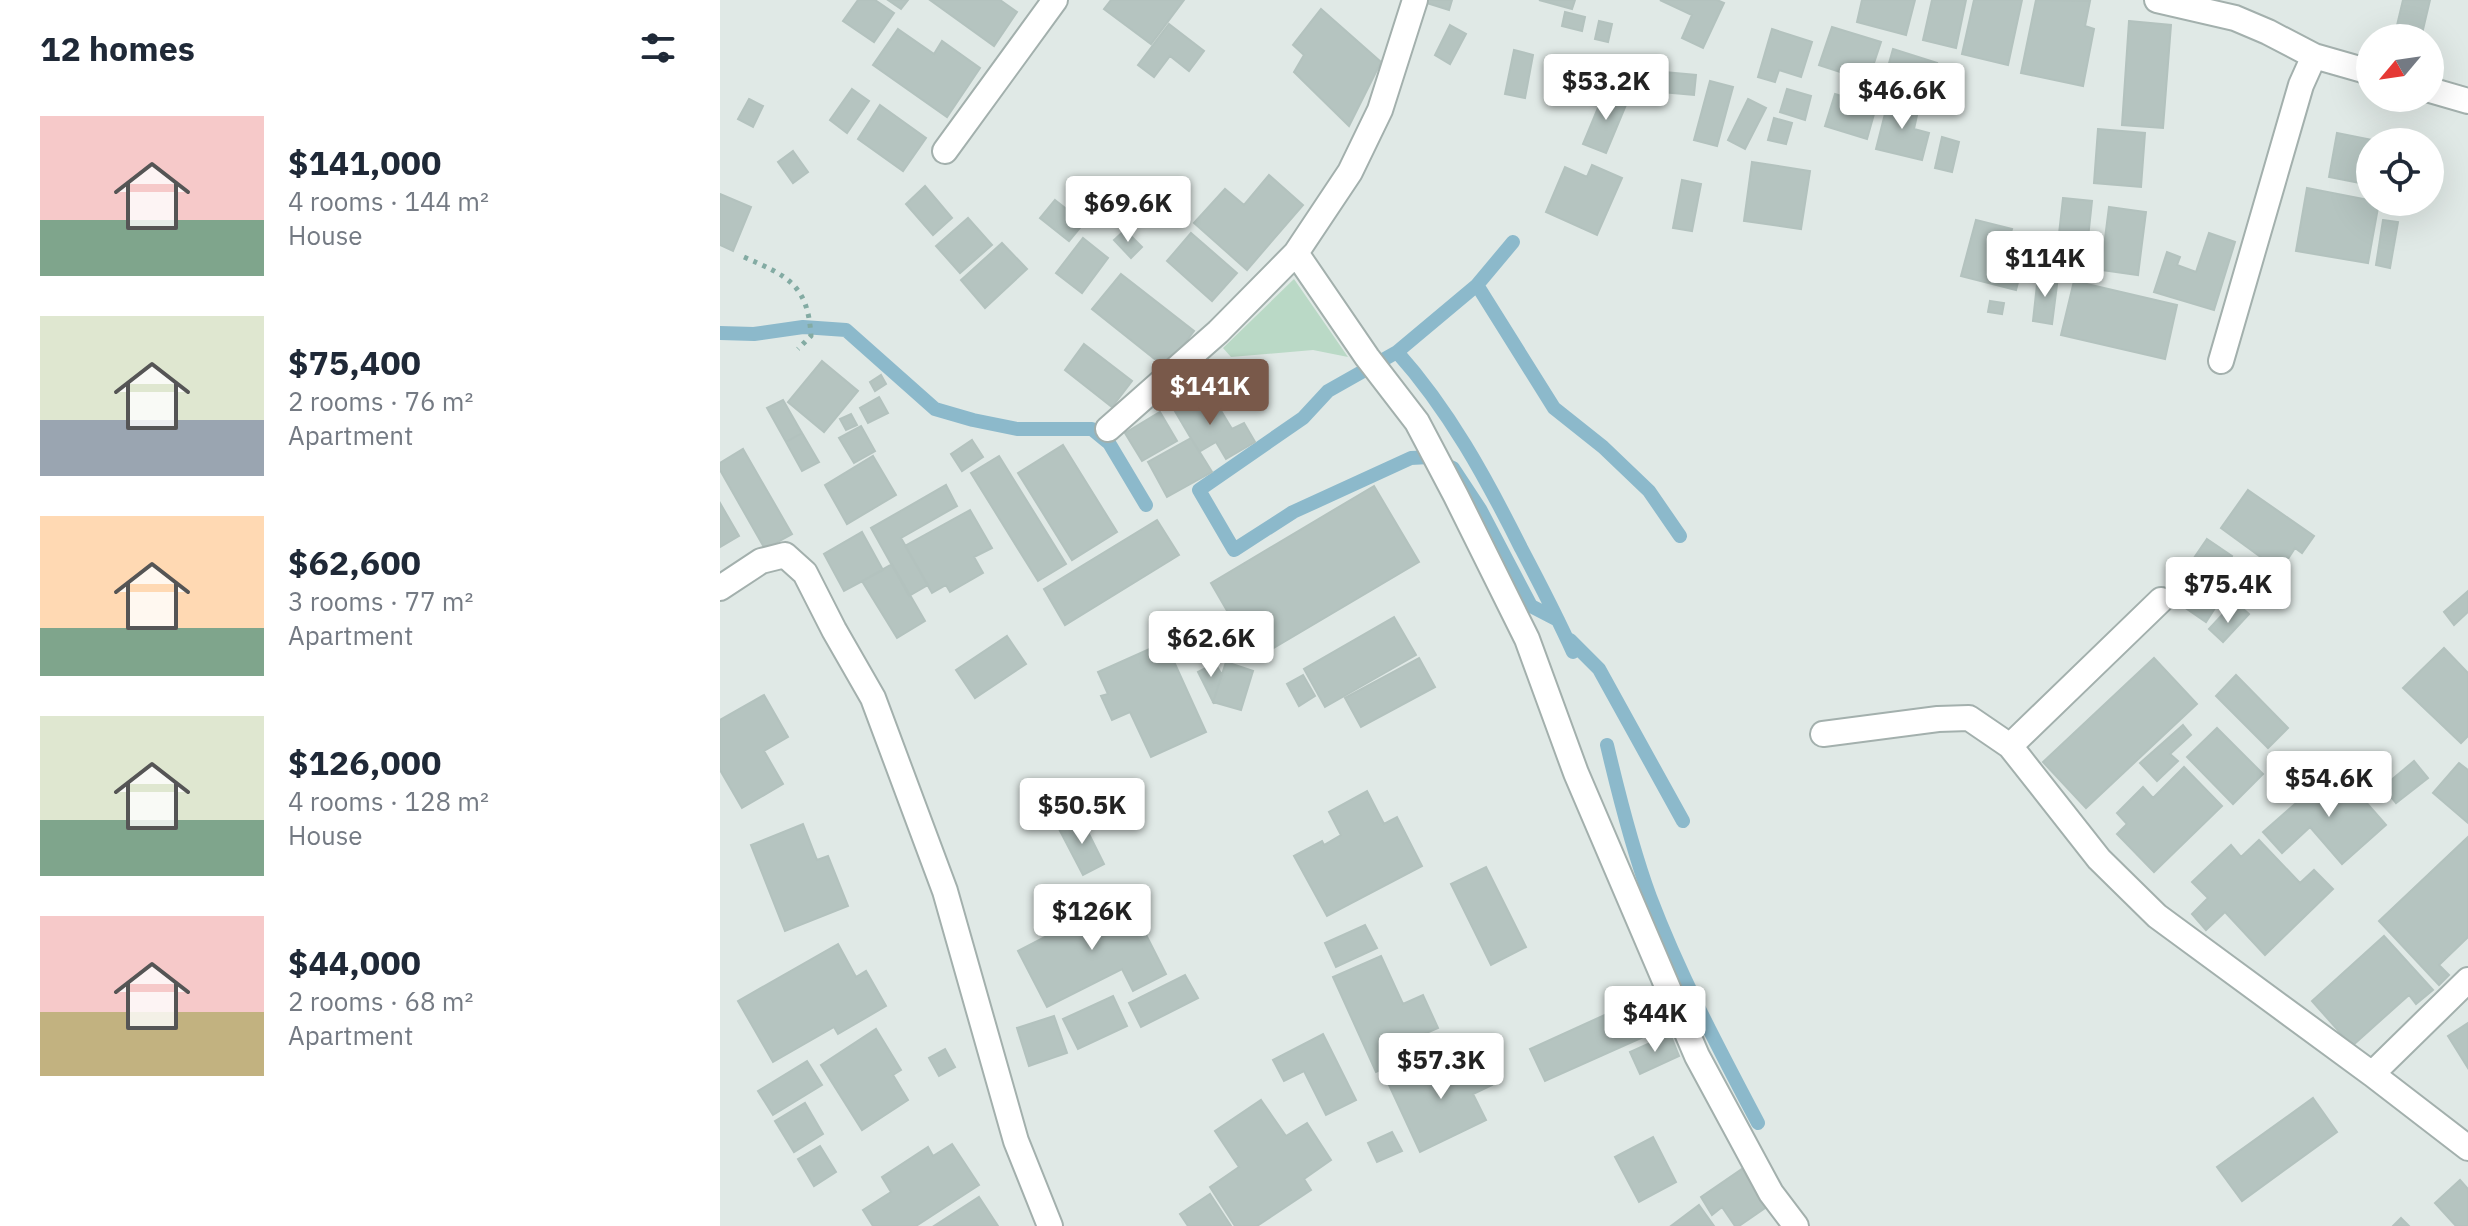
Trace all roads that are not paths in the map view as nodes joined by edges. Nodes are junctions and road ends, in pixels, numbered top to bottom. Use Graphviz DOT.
graph roads {
  1 [pos="1055,0"];
  2 [pos="1415,0"];
  3 [pos="2164,1"];
  4 [pos="2314,56"];
  5 [pos="2356,68"];
  6 [pos="2444,94"];
  7 [pos="2468,101"];
  8 [pos="945,151"];
  9 [pos="1296,253"];
  10 [pos="2221,361"];
  11 [pos="1108,429"];
  12 [pos="720,588"];
  13 [pos="2161,600"];
  14 [pos="1823,734"];
  15 [pos="2010,746"];
  16 [pos="2468,980"];
  17 [pos="2372,1074"];
  18 [pos="2468,1148"];
  19 [pos="1050,1226"];
  20 [pos="1796,1226"];
  1 -- 8 [label="street"];
  2 -- 9 [label="street"];
  3 -- 4 [label="street"];
  4 -- 5 [label="street"];
  4 -- 10 [label="street"];
  6 -- 7 [label="street"];
  9 -- 11 [label="street"];
  9 -- 20 [label="street"];
  12 -- 19 [label="street"];
  13 -- 15 [label="street"];
  14 -- 15 [label="street"];
  15 -- 17 [label="street"];
  16 -- 17 [label="street"];
  17 -- 18 [label="street"];
}
